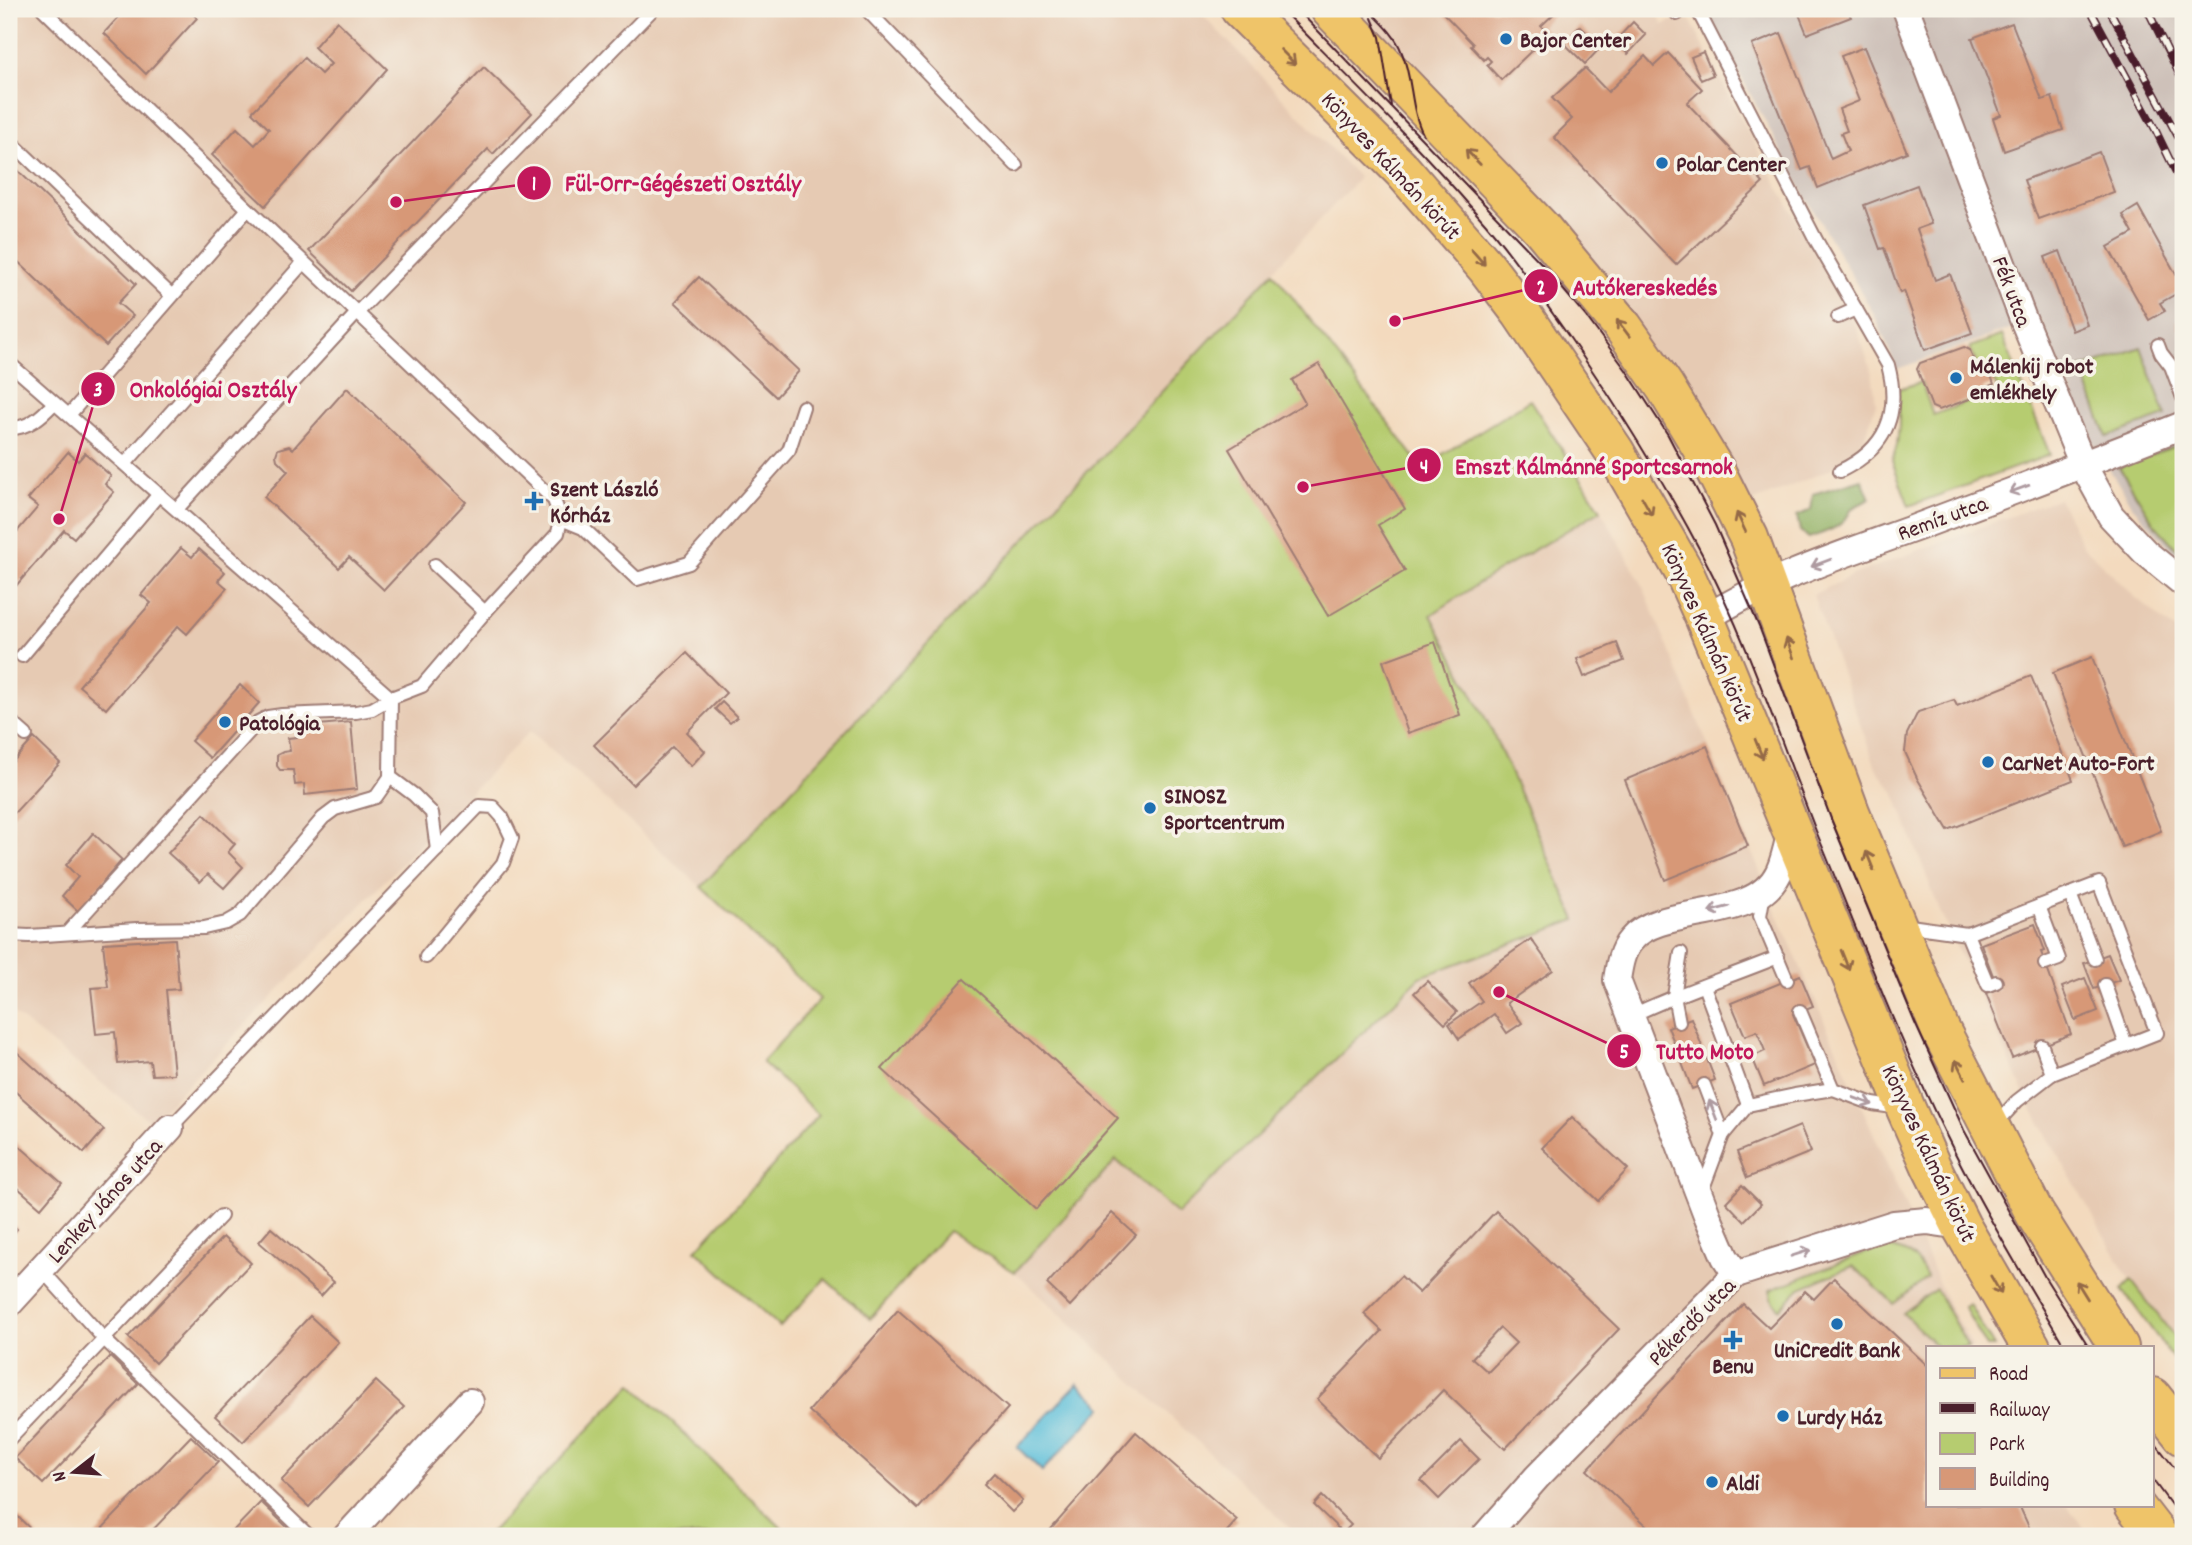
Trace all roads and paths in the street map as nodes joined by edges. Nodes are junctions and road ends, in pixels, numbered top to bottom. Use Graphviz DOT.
graph roads {
  1 [pos="43,9"];
  2 [pos="653,9"];
  3 [pos="866,9"];
  4 [pos="1240,9"];
  5 [pos="1330,9"];
  6 [pos="1697,9"];
  7 [pos="1906,9"];
  8 [pos="9,140"];
  9 [pos="1016,165"];
  10 [pos="248,209"];
  11 [pos="303,262"];
  12 [pos="172,296"];
  13 [pos="1856,309"];
  14 [pos="357,313"];
  15 [pos="1838,317"];
  16 [pos="2158,345"];
  17 [pos="9,363"];
  18 [pos="2183,398"];
  19 [pos="54,402"];
  20 [pos="803,407"];
  21 [pos="69,415"];
  22 [pos="2183,425"];
  23 [pos="9,428"];
  24 [pos="125,464"];
  25 [pos="2083,465"];
  26 [pos="1840,471"];
  27 [pos="159,494"];
  28 [pos="177,509"];
  29 [pos="561,519"];
  30 [pos="435,565"];
  31 [pos="2183,583"];
  32 [pos="1767,585"];
  33 [pos="485,612"];
  34 [pos="1705,619"];
  35 [pos="22,656"];
  36 [pos="391,698"];
  37 [pos="9,720"];
  38 [pos="26,735"];
  39 [pos="390,777"];
  40 [pos="1791,830"];
  41 [pos="437,850"];
  42 [pos="1765,889"];
  43 [pos="2070,894"];
  44 [pos="2039,906"];
  45 [pos="1895,924"];
  46 [pos="67,933"];
  47 [pos="1967,934"];
  48 [pos="9,935"];
  49 [pos="1681,953"];
  50 [pos="426,957"];
  51 [pos="1778,957"];
  52 [pos="2095,959"];
  53 [pos="2045,964"];
  54 [pos="1787,980"];
  55 [pos="1996,982"];
  56 [pos="2105,985"];
  57 [pos="1704,986"];
  58 [pos="1674,996"];
  59 [pos="1800,1011"];
  60 [pos="1631,1016"];
  61 [pos="1679,1022"];
  62 [pos="2126,1045"];
  63 [pos="2042,1046"];
  64 [pos="2052,1074"];
  65 [pos="1704,1085"];
  66 [pos="1833,1089"];
  67 [pos="1748,1105"];
  68 [pos="1906,1109"];
  69 [pos="170,1128"];
  70 [pos="1991,1130"];
  71 [pos="1723,1135"];
  72 [pos="1701,1194"];
  73 [pos="221,1216"];
  74 [pos="1961,1226"];
  75 [pos="41,1269"];
  76 [pos="1736,1274"];
  77 [pos="9,1304"];
  78 [pos="104,1339"];
  79 [pos="2030,1346"];
  80 [pos="2118,1346"];
  81 [pos="2154,1399"];
  82 [pos="470,1402"];
  83 [pos="2183,1436"];
  84 [pos="9,1439"];
  85 [pos="2135,1506"];
  86 [pos="309,1536"];
  87 [pos="347,1536"];
  88 [pos="1485,1536"];
  89 [pos="2158,1536"];
  1 -- 10 [label="lane"];
  2 -- 14 [label="lane"];
  3 -- 9 [label="lane"];
  4 -- 34 [label="main road, Könyves Kálmán körút, one-way"];
  32 -- 5 [label="main road, one-way"];
  6 -- 13 [label="lane"];
  7 -- 25 [label="street, Fék utca"];
  8 -- 12 [label="lane"];
  10 -- 11 [label="lane"];
  10 -- 12 [label="lane"];
  11 -- 14 [label="lane"];
  11 -- 24 [label="lane"];
  12 -- 21 [label="lane"];
  13 -- 15 [label="lane"];
  13 -- 26 [label="lane"];
  14 -- 28 [label="lane"];
  14 -- 29 [label="lane"];
  16 -- 18 [label="lane"];
  17 -- 19 [label="lane"];
  19 -- 21 [label="lane"];
  19 -- 23 [label="lane"];
  20 -- 29 [label="lane"];
  21 -- 24 [label="lane"];
  22 -- 25 [label="street, Remíz utca"];
  24 -- 27 [label="lane"];
  25 -- 31 [label="street, Fék utca"];
  25 -- 32 [label="street, Remíz utca, one-way"];
  27 -- 28 [label="lane"];
  27 -- 35 [label="lane"];
  28 -- 36 [label="lane"];
  29 -- 33 [label="lane"];
  30 -- 33 [label="lane"];
  32 -- 34 [label="street, Remíz utca"];
  45 -- 32 [label="main road, one-way"];
  33 -- 36 [label="lane"];
  34 -- 40 [label="main road, Könyves Kálmán körút, one-way"];
  36 -- 39 [label="lane"];
  36 -- 46 [label="lane"];
  37 -- 38 [label="lane"];
  39 -- 41 [label="lane"];
  39 -- 46 [label="lane"];
  40 -- 42 [label="street"];
  40 -- 68 [label="main road, Könyves Kálmán körút, one-way"];
  41 -- 50 [label="lane"];
  41 -- 69 [label="lane"];
  42 -- 51 [label="lane"];
  42 -- 60 [label="street, one-way"];
  43 -- 44 [label="lane"];
  43 -- 52 [label="lane"];
  43 -- 62 [label="lane"];
  44 -- 47 [label="lane"];
  44 -- 53 [label="lane"];
  45 -- 47 [label="lane"];
  70 -- 45 [label="main road, one-way"];
  46 -- 48 [label="lane"];
  47 -- 55 [label="lane"];
  49 -- 58 [label="lane"];
  51 -- 54 [label="lane"];
  51 -- 57 [label="lane"];
  56 -- 62 [label="lane"];
  57 -- 58 [label="lane"];
  57 -- 67 [label="lane"];
  58 -- 60 [label="lane"];
  58 -- 61 [label="lane"];
  59 -- 66 [label="lane"];
  60 -- 72 [label="street"];
  62 -- 64 [label="lane"];
  63 -- 64 [label="lane"];
  64 -- 70 [label="lane"];
  71 -- 65 [label="lane, one-way"];
  66 -- 67 [label="lane"];
  66 -- 68 [label="lane, one-way"];
  67 -- 71 [label="lane"];
  68 -- 74 [label="main road, Könyves Kálmán körút"];
  69 -- 75 [label="street, Lenkey János utca"];
  80 -- 70 [label="main road, one-way"];
  71 -- 72 [label="lane"];
  72 -- 76 [label="street"];
  73 -- 78 [label="lane"];
  76 -- 74 [label="street, Pékerdő utca, one-way"];
  74 -- 79 [label="main road, Könyves Kálmán körút, one-way"];
  75 -- 77 [label="street, Lenkey János utca"];
  75 -- 78 [label="lane"];
  76 -- 88 [label="street, Pékerdő utca"];
  78 -- 84 [label="lane"];
  78 -- 86 [label="lane"];
  81 -- 83 [label="main road"];
  82 -- 87 [label="street"];
  85 -- 89 [label="main road"];
}
